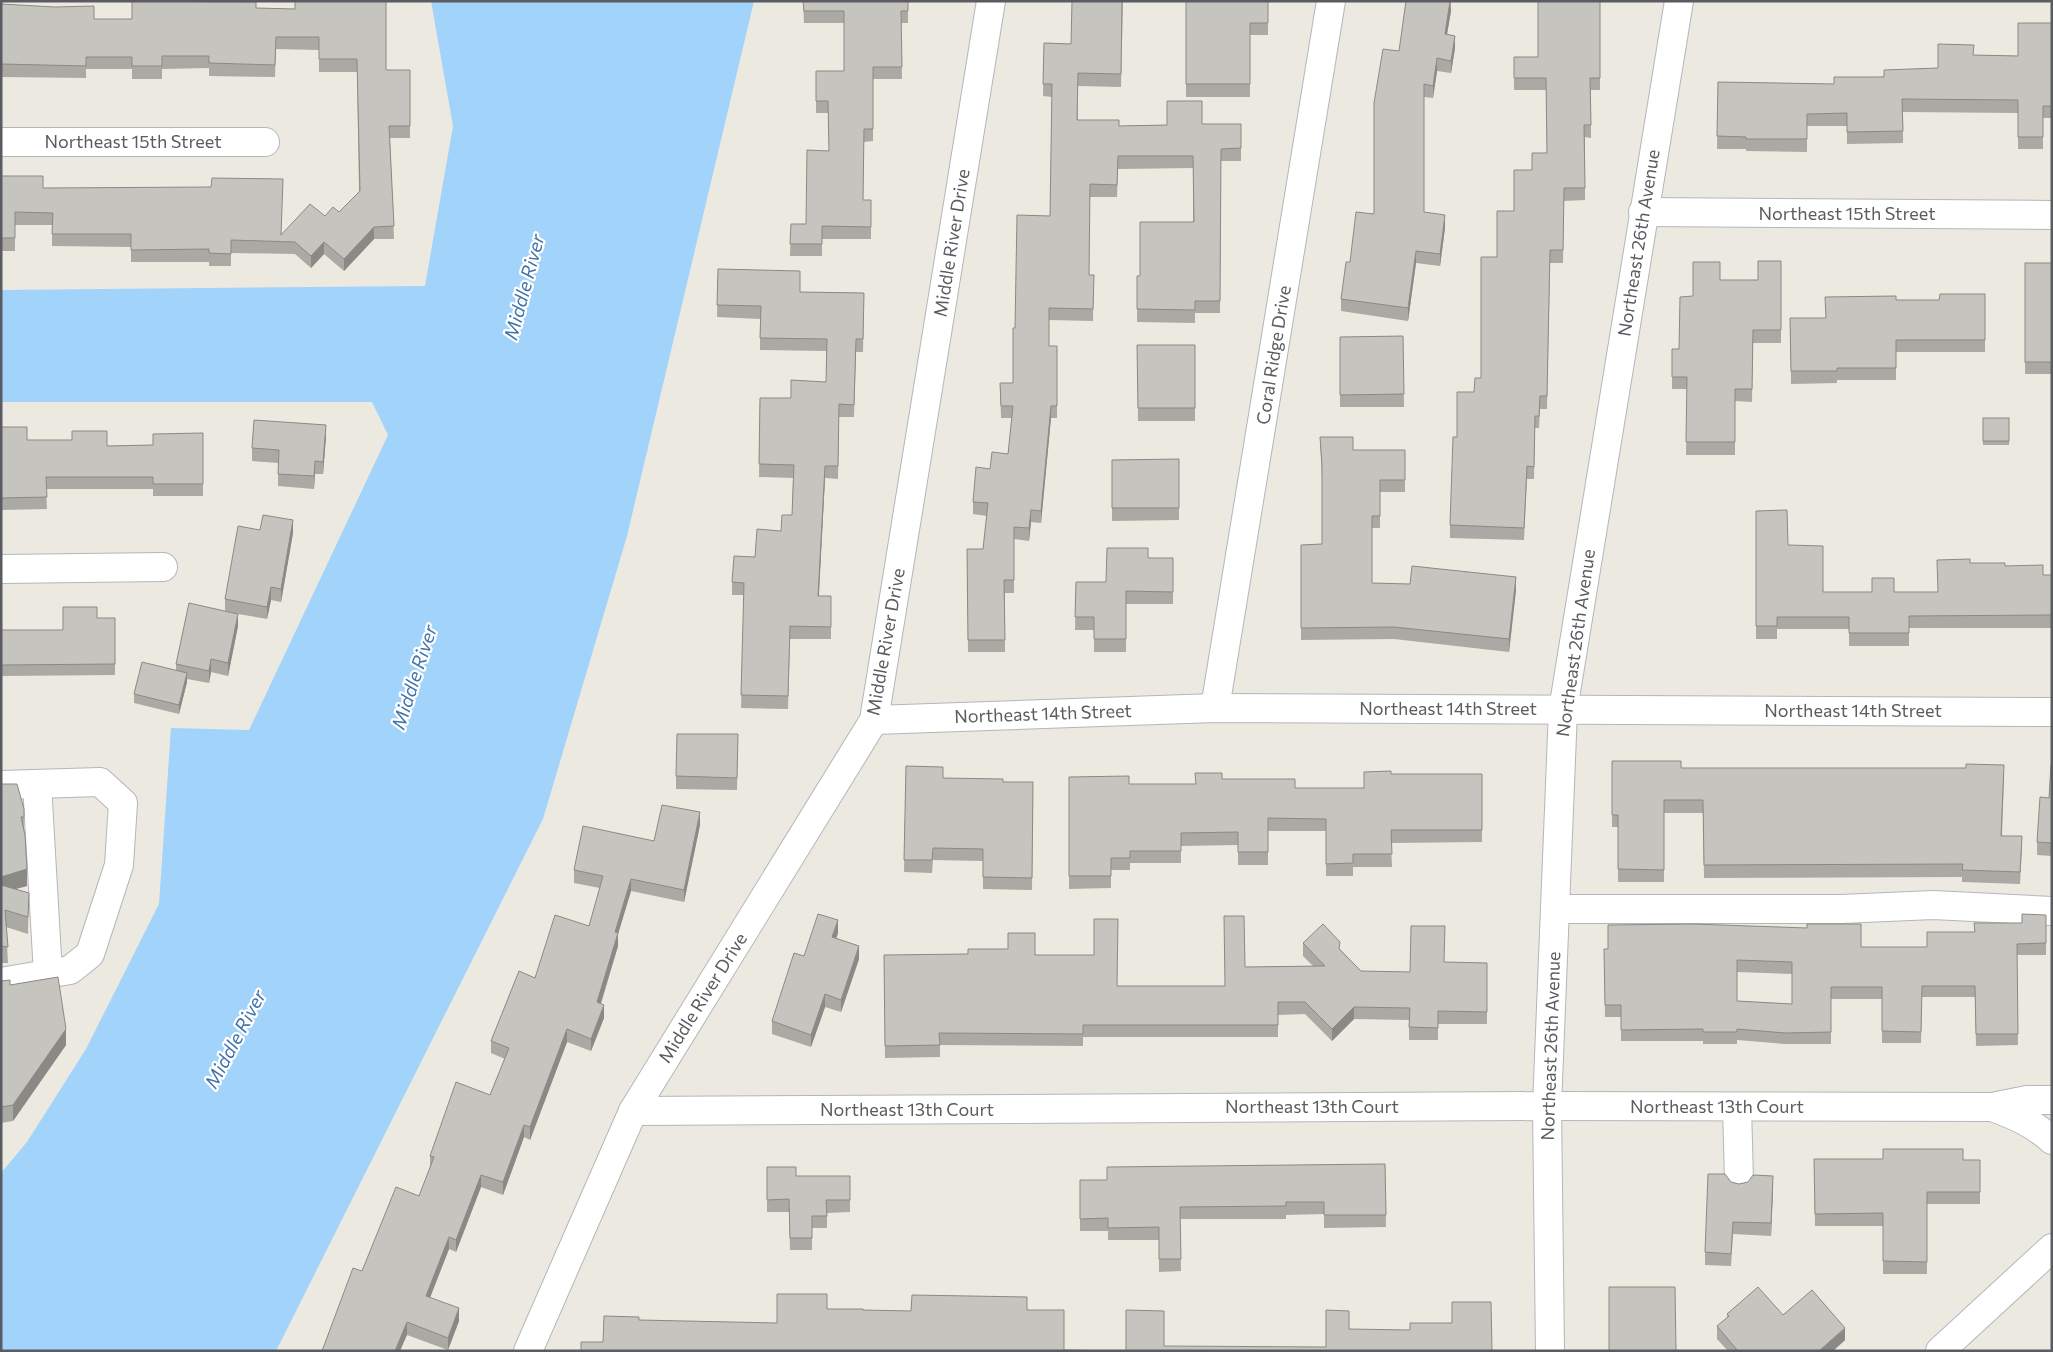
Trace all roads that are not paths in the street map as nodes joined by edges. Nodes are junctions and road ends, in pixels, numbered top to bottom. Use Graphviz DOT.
graph roads {
  1 [pos="992,1"];
  2 [pos="1331,1"];
  3 [pos="1679,1"];
  4 [pos="1,142"];
  5 [pos="265,142"];
  6 [pos="1643,212"];
  7 [pos="2052,215"];
  8 [pos="163,567"];
  9 [pos="1,569"];
  10 [pos="1215,708"];
  11 [pos="1563,710"];
  12 [pos="2052,712"];
  13 [pos="874,720"];
  14 [pos="37,784"];
  15 [pos="1,785"];
  16 [pos="1555,909"];
  17 [pos="2052,911"];
  18 [pos="48,974"];
  19 [pos="1,982"];
  20 [pos="2052,1100"];
  21 [pos="1548,1106"];
  22 [pos="1737,1107"];
  23 [pos="1992,1107"];
  24 [pos="632,1111"];
  25 [pos="2052,1140"];
  26 [pos="1738,1181"];
  27 [pos="2052,1248"];
  28 [pos="528,1351"];
  29 [pos="1550,1351"];
  30 [pos="1940,1351"];
  1 -- 13 [label="street, Middle River Drive"];
  2 -- 10 [label="street, Coral Ridge Drive"];
  3 -- 6 [label="street, Northeast 26th Avenue"];
  4 -- 5 [label="street, Northeast 15th Street"];
  6 -- 7 [label="street, Northeast 15th Street"];
  6 -- 11 [label="street, Northeast 26th Avenue"];
  8 -- 9 [label="street"];
  10 -- 11 [label="street, Northeast 14th Street"];
  10 -- 13 [label="street, Northeast 14th Street"];
  11 -- 12 [label="street, Northeast 14th Street"];
  11 -- 16 [label="street, Northeast 26th Avenue"];
  13 -- 24 [label="street, Middle River Drive"];
  14 -- 15 [label="street"];
  14 -- 18 [label="street"];
  14 -- 18 [label="street"];
  16 -- 17 [label="street"];
  16 -- 21 [label="street, Northeast 26th Avenue"];
  18 -- 19 [label="street"];
  20 -- 23 [label="street, Northeast 13th Court"];
  21 -- 22 [label="street, Northeast 13th Court"];
  21 -- 24 [label="street, Northeast 13th Court"];
  21 -- 29 [label="street, Northeast 26th Avenue"];
  22 -- 23 [label="street, Northeast 13th Court"];
  22 -- 26 [label="street"];
  23 -- 25 [label="street, Northeast 13th Court"];
  24 -- 28 [label="street, Middle River Drive"];
  27 -- 30 [label="street"];
}
